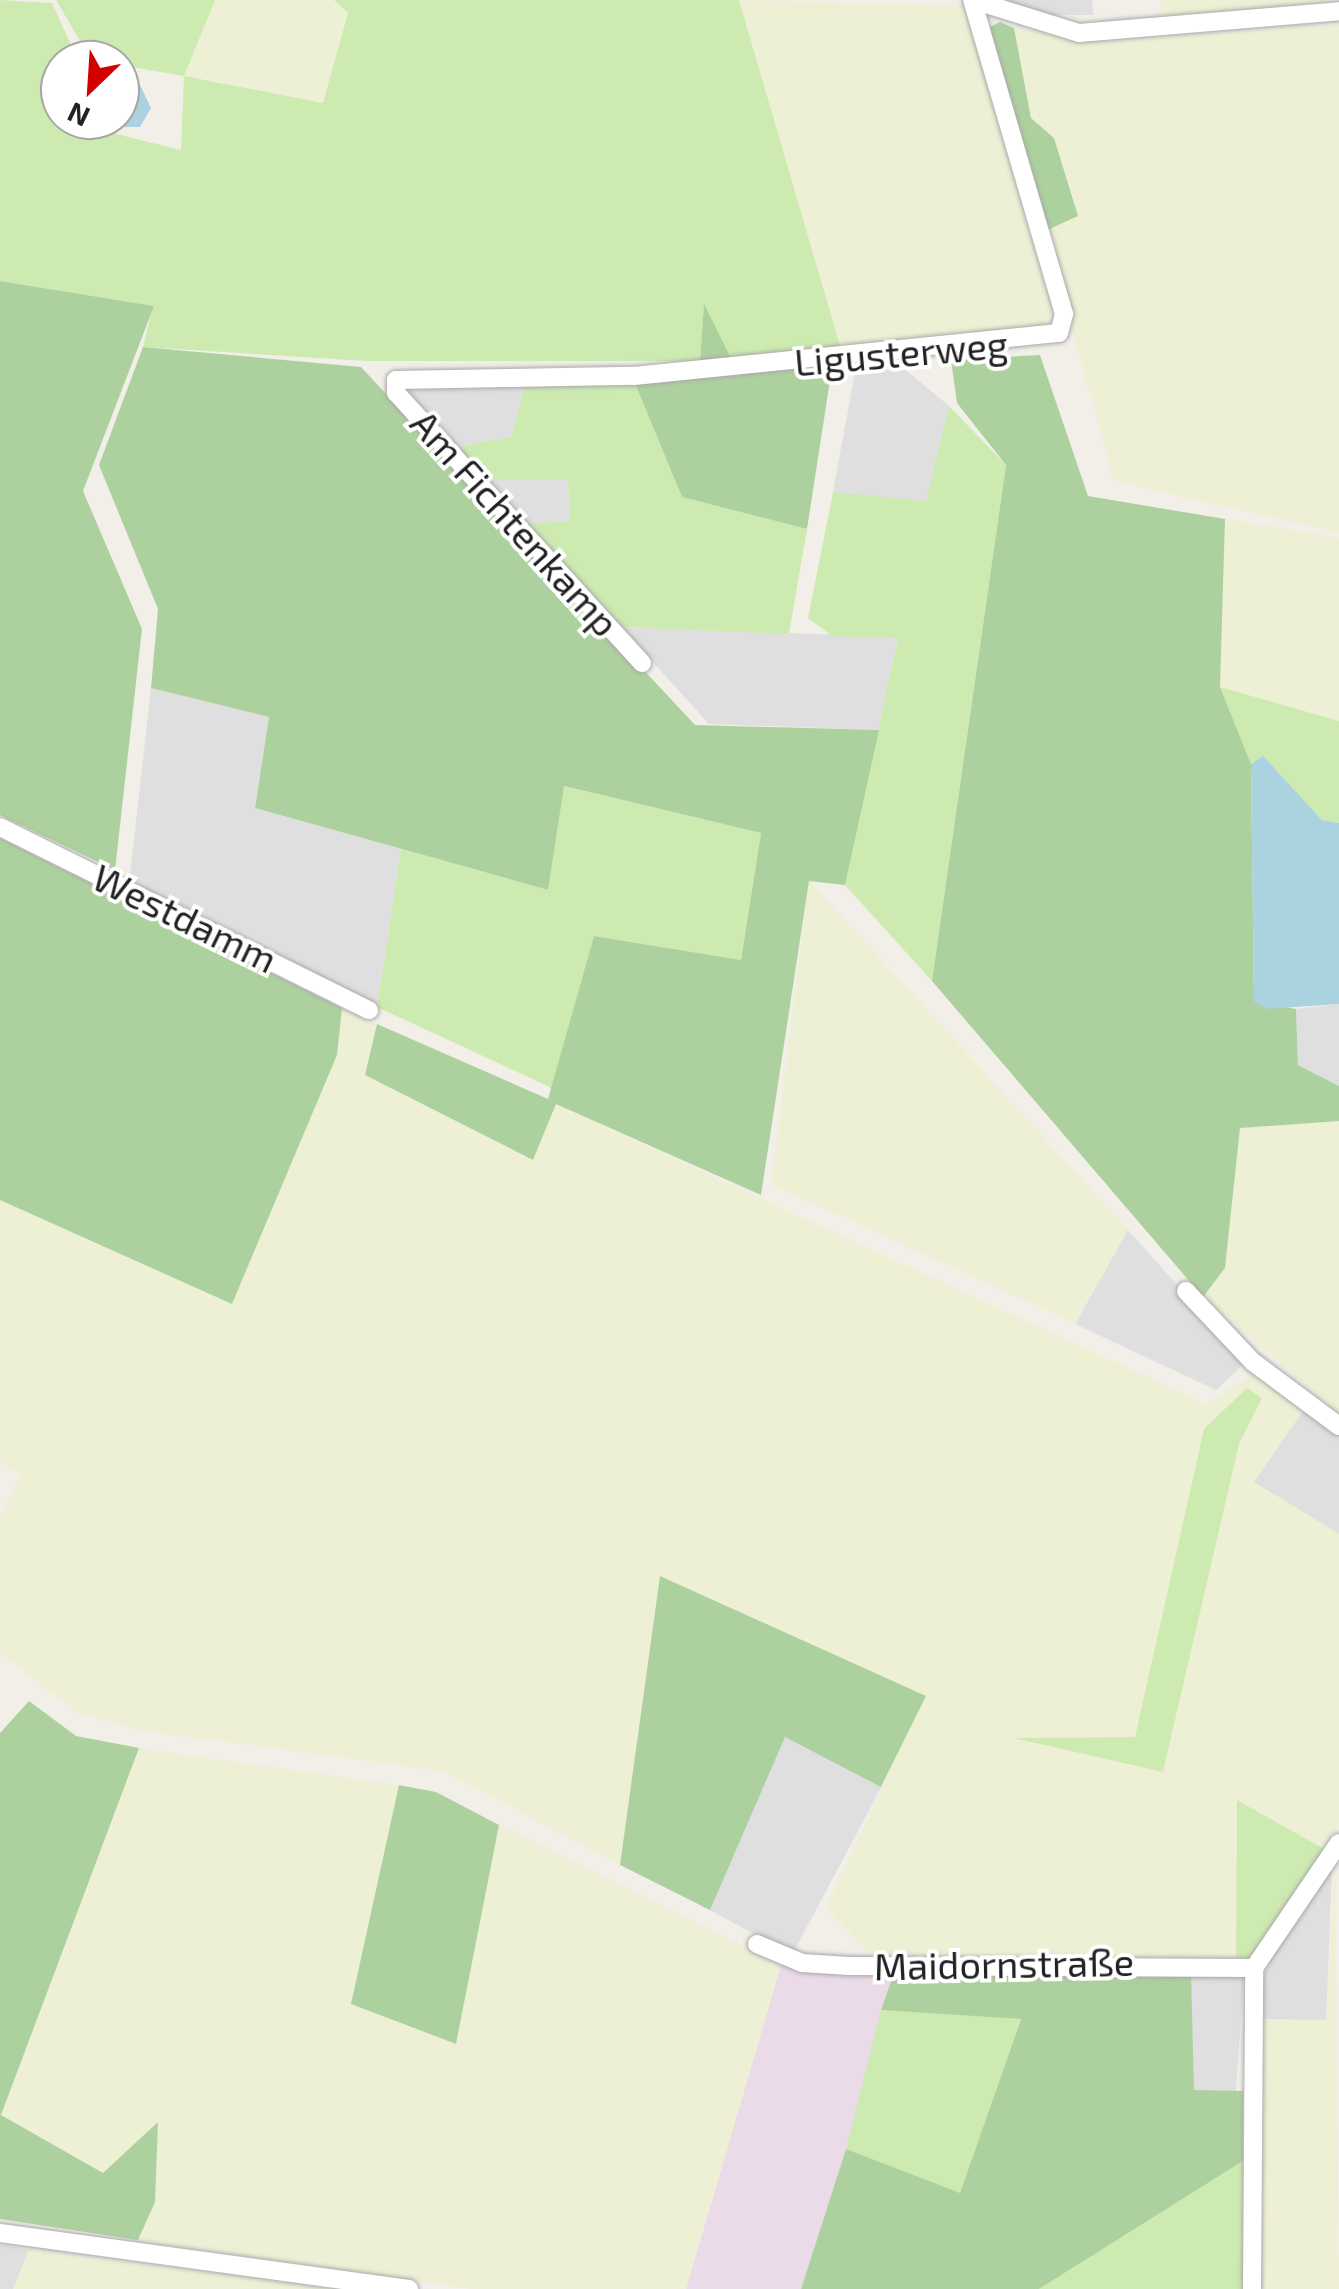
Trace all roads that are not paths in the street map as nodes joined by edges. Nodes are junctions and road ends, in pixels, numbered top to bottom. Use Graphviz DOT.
graph roads {
  1 [pos="972,0"];
  2 [pos="1339,11"];
  3 [pos="396,380"];
  4 [pos="642,663"];
  5 [pos="0,827"];
  6 [pos="369,1010"];
  7 [pos="1186,1291"];
  8 [pos="1339,1426"];
  9 [pos="1339,1844"];
  10 [pos="757,1944"];
  11 [pos="1254,1968"];
  12 [pos="0,2233"];
  13 [pos="410,2289"];
  14 [pos="1252,2289"];
  1 -- 2 [label="street"];
  1 -- 3 [label="street, Ligusterweg"];
  3 -- 4 [label="street, Am Fichtenkamp"];
  5 -- 6 [label="street, Westdamm"];
  7 -- 8 [label="street"];
  9 -- 11 [label="street"];
  10 -- 11 [label="street, Maidornstraße"];
  11 -- 14 [label="street"];
  12 -- 13 [label="street"];
}
